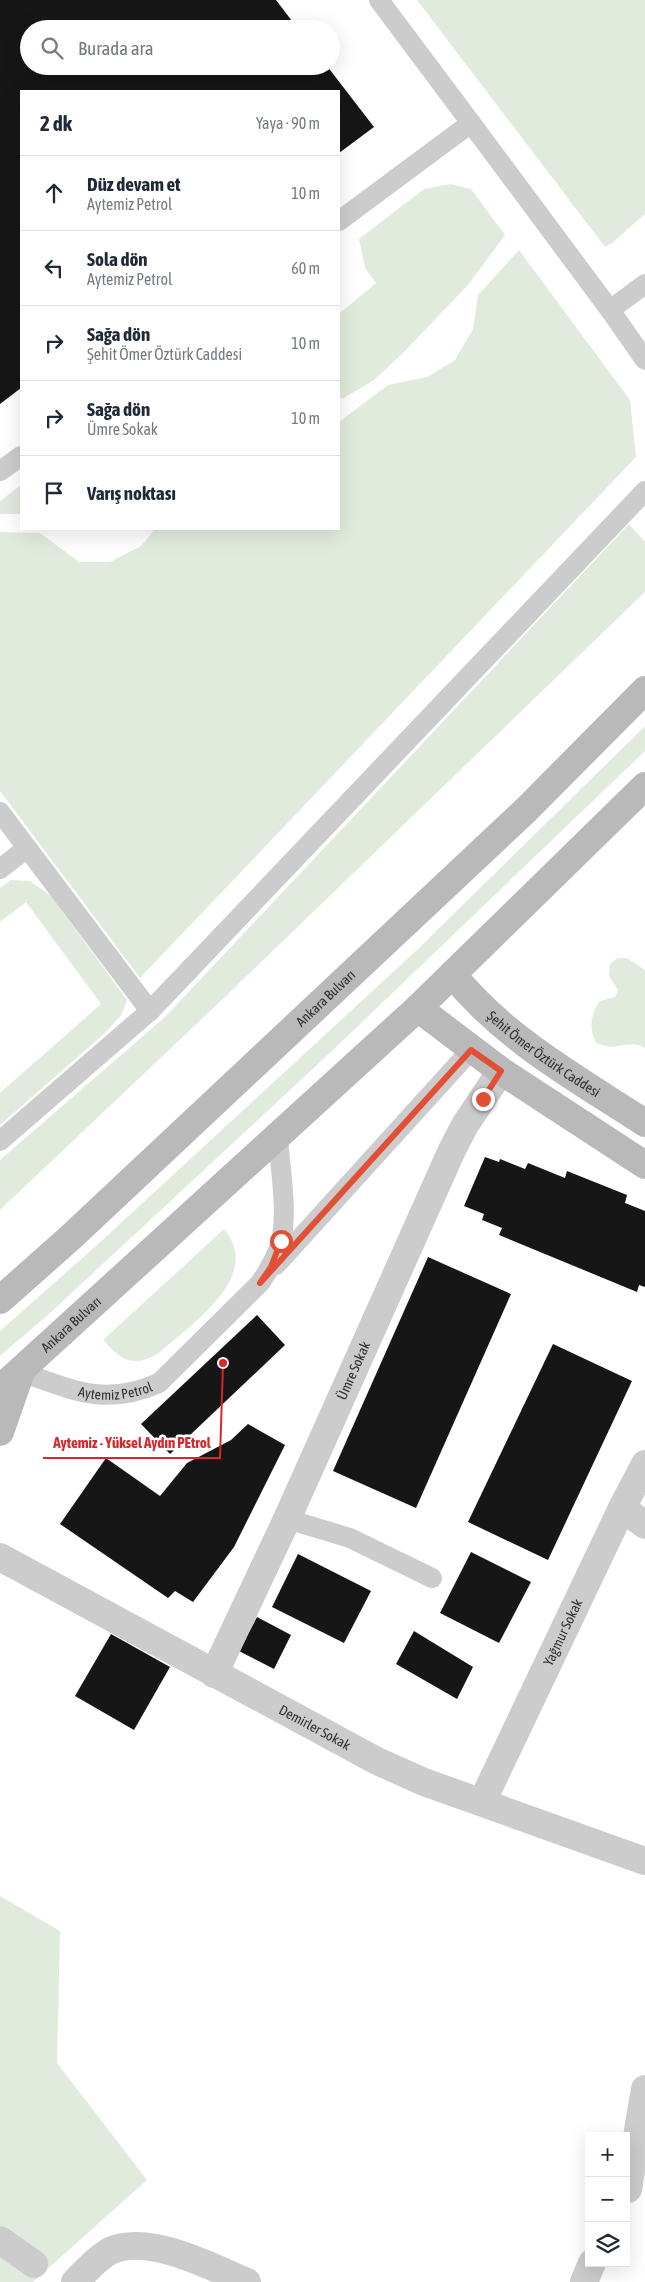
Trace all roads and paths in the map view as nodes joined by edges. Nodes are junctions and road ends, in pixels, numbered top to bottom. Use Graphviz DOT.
graph roads {
  1 [pos="379,0"];
  2 [pos="471,123"];
  3 [pos="340,220"];
  4 [pos="645,284"];
  5 [pos="610,310"];
  6 [pos="645,360"];
  7 [pos="20,457"];
  8 [pos="0,471"];
  9 [pos="645,491"];
  10 [pos="645,690"];
  11 [pos="645,786"];
  12 [pos="0,812"];
  13 [pos="27,848"];
  14 [pos="0,869"];
  15 [pos="453,975"];
  16 [pos="418,1008"];
  17 [pos="150,1012"];
  18 [pos="471,1050"];
  19 [pos="501,1071"];
  20 [pos="645,1123"];
  21 [pos="278,1137"];
  22 [pos="0,1141"];
  23 [pos="645,1165"];
  24 [pos="260,1283"];
  25 [pos="0,1300"];
  26 [pos="21,1372"];
  27 [pos="0,1389"];
  28 [pos="0,1432"];
  29 [pos="645,1464"];
  30 [pos="622,1508"];
  31 [pos="287,1519"];
  32 [pos="645,1525"];
  33 [pos="0,1557"];
  34 [pos="432,1578"];
  35 [pos="214,1674"];
  36 [pos="482,1802"];
  37 [pos="645,1861"];
  38 [pos="645,2089"];
  39 [pos="633,2185"];
  40 [pos="0,2240"];
  41 [pos="34,2264"];
  42 [pos="590,2267"];
  43 [pos="74,2282"];
  44 [pos="247,2282"];
  45 [pos="584,2282"];
  1 -- 2 [label="lane"];
  2 -- 3 [label="lane"];
  2 -- 5 [label="lane"];
  4 -- 5 [label="lane"];
  5 -- 6 [label="lane"];
  7 -- 8 [label="lane"];
  9 -- 17 [label="lane"];
  10 -- 25 [label="main road, Ankara Bulvarı"];
  11 -- 15 [label="main road, Ankara Bulvarı"];
  12 -- 13 [label="lane"];
  13 -- 14 [label="lane"];
  13 -- 17 [label="lane"];
  15 -- 16 [label="main road, Ankara Bulvarı"];
  15 -- 20 [label="main road, Şehit Ömer Öztürk Caddesi"];
  16 -- 18 [label="main road"];
  16 -- 21 [label="main road, Ankara Bulvarı"];
  17 -- 22 [label="lane"];
  18 -- 19 [label="main road"];
  18 -- 24 [label="lane, Aytemiz Petrol"];
  19 -- 23 [label="main road"];
  19 -- 31 [label="street, Ümre Sokak"];
  21 -- 24 [label="lane, Aytemiz Petrol"];
  21 -- 26 [label="main road, Ankara Bulvarı"];
  24 -- 26 [label="lane, Aytemiz Petrol"];
  26 -- 27 [label="main road, Ankara Bulvarı"];
  26 -- 28 [label="main road"];
  29 -- 30 [label="street, Yağmur Sokak"];
  30 -- 32 [label="street"];
  30 -- 36 [label="street, Yağmur Sokak"];
  31 -- 34 [label="lane"];
  31 -- 35 [label="street, Ümre Sokak"];
  33 -- 35 [label="street, Demirler Sokak"];
  35 -- 36 [label="street, Demirler Sokak"];
  36 -- 37 [label="street, Demirler Sokak"];
  38 -- 39 [label="street"];
  40 -- 41 [label="street"];
  42 -- 45 [label="street"];
  43 -- 44 [label="street"];
}
